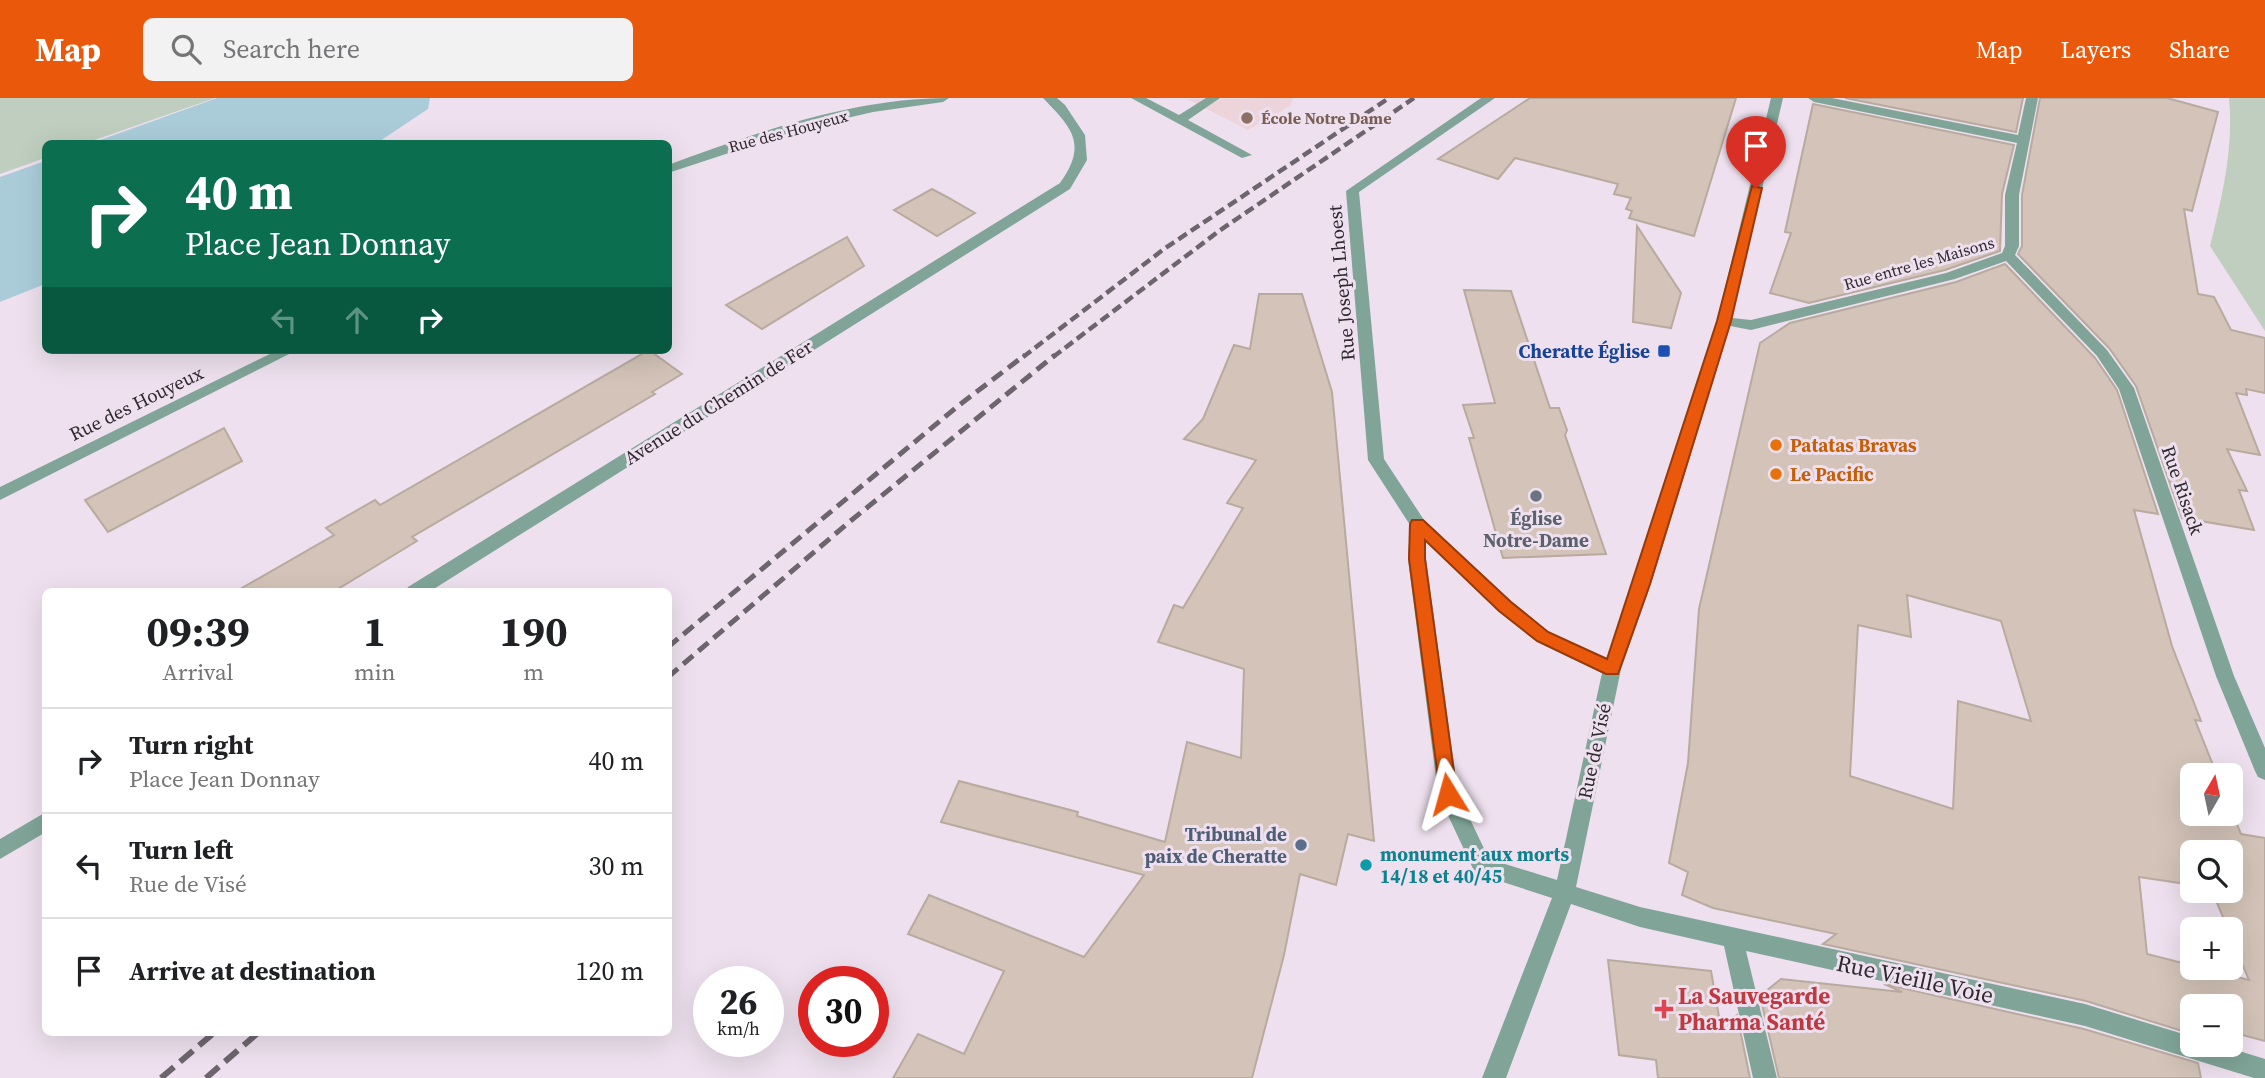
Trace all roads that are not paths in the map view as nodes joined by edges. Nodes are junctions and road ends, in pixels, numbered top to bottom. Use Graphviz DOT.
graph roads {
  1 [pos="943,98"];
  2 [pos="1049,98"];
  3 [pos="1137,98"];
  4 [pos="1214,98"];
  5 [pos="1489,98"];
  6 [pos="1777,98"];
  7 [pos="1814,98"];
  8 [pos="2032,98"];
  9 [pos="1179,120"];
  10 [pos="2022,141"];
  11 [pos="1246,155"];
  12 [pos="672,168"];
  13 [pos="2008,256"];
  14 [pos="1724,321"];
  15 [pos="282,354"];
  16 [pos="0,494"];
  17 [pos="1418,524"];
  18 [pos="420,588"];
  19 [pos="1612,669"];
  20 [pos="2265,771"];
  21 [pos="42,824"];
  22 [pos="0,850"];
  23 [pos="1564,895"];
  24 [pos="1733,940"];
  25 [pos="2265,1070"];
  26 [pos="1494,1078"];
  27 [pos="1765,1078"];
  1 -- 12 [label="street, Rue des Houyeux"];
  2 -- 18 [label="street, Avenue du Chemin de Fer"];
  3 -- 9 [label="street"];
  4 -- 9 [label="street"];
  5 -- 17 [label="street, Rue Joseph Lhoest"];
  6 -- 14 [label="street, Rue de Visé"];
  7 -- 10 [label="street"];
  8 -- 10 [label="street, Rue entre les Maisons"];
  9 -- 11 [label="street"];
  10 -- 13 [label="street, Rue entre les Maisons"];
  13 -- 14 [label="street, Rue entre les Maisons"];
  13 -- 20 [label="street, Rue Risack"];
  14 -- 19 [label="street, Rue de Visé"];
  15 -- 16 [label="street, Rue des Houyeux"];
  17 -- 19 [label="street, Rue Joseph Lhoest"];
  17 -- 23 [label="street, Rue Vieille Voie"];
  19 -- 23 [label="street, Rue de Visé"];
  21 -- 22 [label="street"];
  23 -- 24 [label="street, Rue Vieille Voie"];
  23 -- 26 [label="street, Rue de Visé"];
  24 -- 25 [label="street, Rue Vieille Voie"];
  24 -- 27 [label="street"];
}
